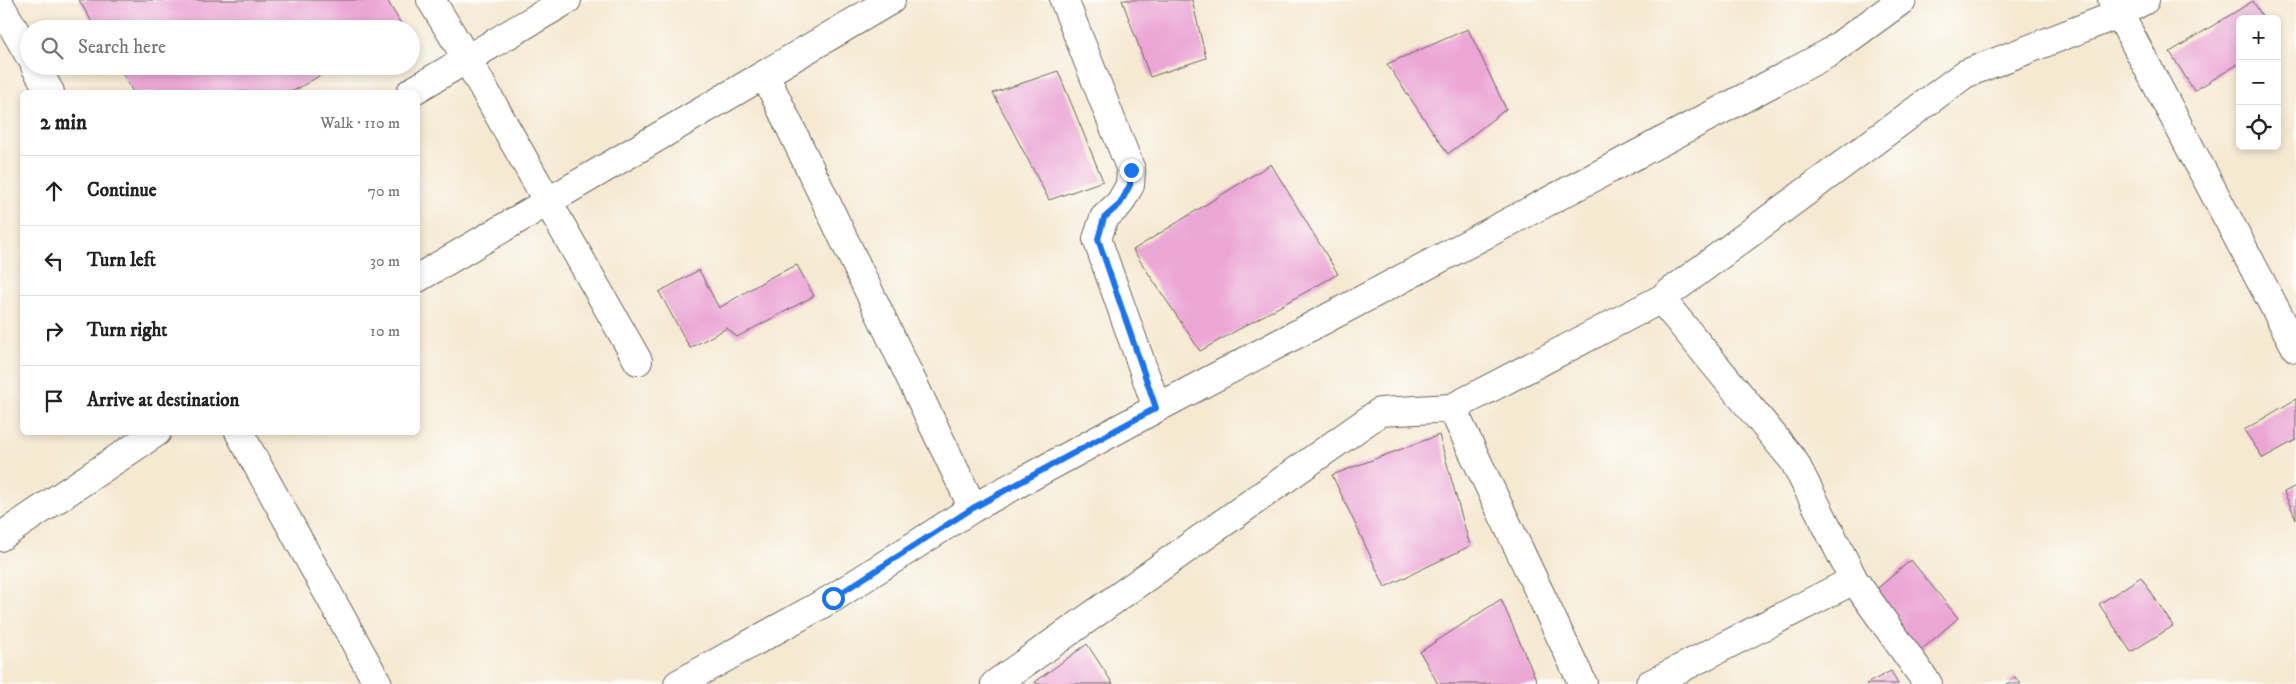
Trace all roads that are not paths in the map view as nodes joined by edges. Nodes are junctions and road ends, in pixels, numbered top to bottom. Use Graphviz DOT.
graph roads {
  1 [pos="431,0"];
  2 [pos="567,0"];
  3 [pos="890,0"];
  4 [pos="1064,0"];
  5 [pos="1902,0"];
  6 [pos="2145,0"];
  7 [pos="0,5"];
  8 [pos="2115,7"];
  9 [pos="20,39"];
  10 [pos="467,59"];
  11 [pos="40,75"];
  12 [pos="765,75"];
  13 [pos="49,90"];
  14 [pos="414,90"];
  15 [pos="548,203"];
  16 [pos="420,277"];
  17 [pos="1661,299"];
  18 [pos="2296,348"];
  19 [pos="638,362"];
  20 [pos="1156,408"];
  21 [pos="1452,408"];
  22 [pos="153,435"];
  23 [pos="241,435"];
  24 [pos="973,508"];
  25 [pos="0,537"];
  26 [pos="1854,580"];
  27 [pos="378,684"];
  28 [pos="678,684"];
  29 [pos="995,684"];
  30 [pos="1584,684"];
  31 [pos="1650,684"];
  32 [pos="1928,684"];
  1 -- 10 [label="street"];
  2 -- 10 [label="street"];
  3 -- 12 [label="street"];
  4 -- 20 [label="street"];
  5 -- 20 [label="street"];
  6 -- 8 [label="street"];
  7 -- 9 [label="street"];
  8 -- 17 [label="street"];
  8 -- 18 [label="street"];
  10 -- 14 [label="street"];
  10 -- 15 [label="street"];
  11 -- 13 [label="street"];
  12 -- 15 [label="street"];
  12 -- 24 [label="street"];
  15 -- 16 [label="street"];
  15 -- 19 [label="street"];
  17 -- 21 [label="street"];
  17 -- 26 [label="street"];
  20 -- 24 [label="street"];
  21 -- 29 [label="street"];
  21 -- 30 [label="street"];
  22 -- 25 [label="street"];
  23 -- 27 [label="street"];
  24 -- 28 [label="street"];
  26 -- 31 [label="street"];
  26 -- 32 [label="street"];
}
